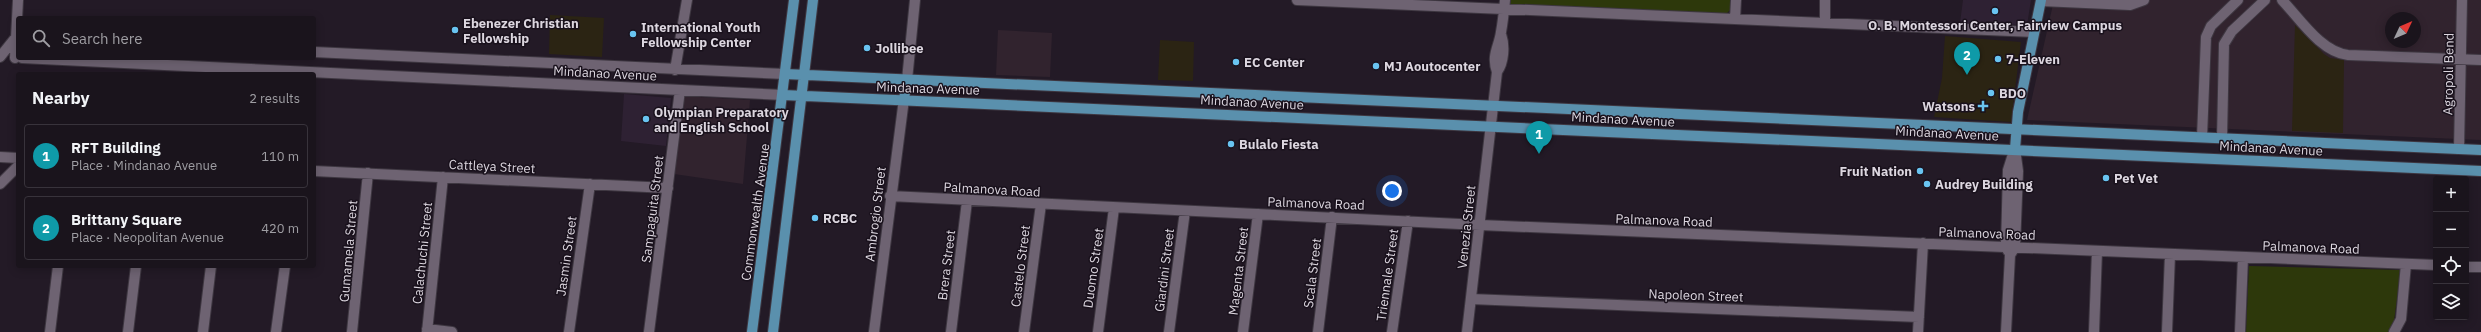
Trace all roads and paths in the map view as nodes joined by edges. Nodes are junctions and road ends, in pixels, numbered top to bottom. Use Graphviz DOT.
graph roads {
  1 [pos="18,0"];
  2 [pos="687,0"];
  3 [pos="794,0"];
  4 [pos="813,0"];
  5 [pos="915,0"];
  6 [pos="1297,0"];
  7 [pos="1736,0"];
  8 [pos="1826,0"];
  9 [pos="2041,0"];
  10 [pos="2144,0"];
  11 [pos="2238,0"];
  12 [pos="2265,0"];
  13 [pos="2282,0"];
  14 [pos="2462,0"];
  15 [pos="1357,2"];
  16 [pos="1429,3"];
  17 [pos="1504,5"];
  18 [pos="18,16"];
  19 [pos="1735,19"];
  20 [pos="1825,23"];
  21 [pos="2034,32"];
  22 [pos="16,38"];
  23 [pos="316,52"];
  24 [pos="0,57"];
  25 [pos="16,58"];
  26 [pos="2461,59"];
  27 [pos="102,60"];
  28 [pos="2481,60"];
  29 [pos="676,70"];
  30 [pos="785,74"];
  31 [pos="804,75"];
  32 [pos="907,80"];
  33 [pos="680,90"];
  34 [pos="783,95"];
  35 [pos="802,96"];
  36 [pos="904,99"];
  37 [pos="1493,106"];
  38 [pos="1491,126"];
  39 [pos="2017,129"];
  40 [pos="2202,137"];
  41 [pos="2222,138"];
  42 [pos="2015,149"];
  43 [pos="2459,149"];
  44 [pos="2481,150"];
  45 [pos="0,157"];
  46 [pos="16,158"];
  47 [pos="16,168"];
  48 [pos="2481,171"];
  49 [pos="316,172"];
  50 [pos="368,173"];
  51 [pos="444,177"];
  52 [pos="0,184"];
  53 [pos="590,184"];
  54 [pos="668,188"];
  55 [pos="890,196"];
  56 [pos="967,201"];
  57 [pos="1041,204"];
  58 [pos="1114,208"];
  59 [pos="1185,211"];
  60 [pos="1258,214"];
  61 [pos="1332,217"];
  62 [pos="1408,221"];
  63 [pos="1480,225"];
  64 [pos="1923,243"];
  65 [pos="2010,250"];
  66 [pos="2097,251"];
  67 [pos="2170,254"];
  68 [pos="2243,257"];
  69 [pos="2406,264"];
  70 [pos="2433,265"];
  71 [pos="2469,267"];
  72 [pos="2481,267"];
  73 [pos="58,268"];
  74 [pos="136,268"];
  75 [pos="211,268"];
  76 [pos="285,268"];
  77 [pos="1471,299"];
  78 [pos="1919,317"];
  79 [pos="427,330"];
  80 [pos="50,332"];
  81 [pos="128,332"];
  82 [pos="203,332"];
  83 [pos="276,332"];
  84 [pos="352,332"];
  85 [pos="452,332"];
  86 [pos="568,332"];
  87 [pos="648,332"];
  88 [pos="752,332"];
  89 [pos="773,332"];
  90 [pos="874,332"];
  91 [pos="950,332"];
  92 [pos="1024,332"];
  93 [pos="1098,332"];
  94 [pos="1169,332"];
  95 [pos="1244,332"];
  96 [pos="1318,332"];
  97 [pos="1392,332"];
  98 [pos="1467,332"];
  99 [pos="1918,332"];
  100 [pos="2006,332"];
  101 [pos="2094,332"];
  102 [pos="2167,332"];
  103 [pos="2240,332"];
  104 [pos="2394,332"];
  1 -- 18 [label="street"];
  2 -- 29 [label="street"];
  3 -- 30 [label="main road, Commonwealth Avenue"];
  4 -- 31 [label="main road"];
  5 -- 32 [label="street"];
  6 -- 15 [label="street"];
  7 -- 19 [label="street"];
  8 -- 20 [label="street"];
  9 -- 10 [label="street"];
  9 -- 21 [label="main road"];
  11 -- 40 [label="street"];
  12 -- 41 [label="street"];
  13 -- 26 [label="street"];
  14 -- 26 [label="street, Agropoli Bend"];
  15 -- 16 [label="street"];
  16 -- 17 [label="street"];
  17 -- 19 [label="street"];
  17 -- 37 [label="street, Venezia Street"];
  19 -- 20 [label="street"];
  20 -- 21 [label="street"];
  21 -- 39 [label="main road"];
  22 -- 24 [label="street"];
  23 -- 29 [label="street, Mindanao Avenue"];
  24 -- 25 [label="street, Mindanao Avenue"];
  26 -- 28 [label="street"];
  26 -- 43 [label="street, Agropoli Bend"];
  27 -- 33 [label="street, Mindanao Avenue"];
  29 -- 30 [label="street, Mindanao Avenue"];
  30 -- 31 [label="main road, Mindanao Avenue"];
  30 -- 34 [label="main road, Commonwealth Avenue"];
  31 -- 32 [label="main road, Mindanao Avenue"];
  31 -- 35 [label="main road"];
  32 -- 36 [label="main road"];
  32 -- 37 [label="main road, Mindanao Avenue"];
  33 -- 34 [label="street, Mindanao Avenue"];
  33 -- 54 [label="street, Sampaguita Street"];
  34 -- 35 [label="main road, Mindanao Avenue"];
  34 -- 88 [label="main road, Commonwealth Avenue"];
  35 -- 36 [label="main road, Mindanao Avenue"];
  35 -- 89 [label="main road"];
  36 -- 38 [label="main road, Mindanao Avenue"];
  36 -- 55 [label="street, Ambrogio Street"];
  37 -- 38 [label="street, Venezia Street"];
  37 -- 39 [label="main road, Mindanao Avenue"];
  38 -- 42 [label="main road, Mindanao Avenue"];
  38 -- 63 [label="street, Venezia Street"];
  39 -- 40 [label="main road, Mindanao Avenue"];
  39 -- 42 [label="main road"];
  40 -- 41 [label="main road, Mindanao Avenue"];
  41 -- 43 [label="main road, Mindanao Avenue"];
  42 -- 48 [label="main road, Mindanao Avenue"];
  42 -- 65 [label="street"];
  43 -- 44 [label="main road, Mindanao Avenue"];
  45 -- 46 [label="street"];
  47 -- 52 [label="street"];
  49 -- 50 [label="street, Cattleya Street"];
  50 -- 51 [label="street, Cattleya Street"];
  50 -- 84 [label="street, Gumamela Street"];
  51 -- 53 [label="street, Cattleya Street"];
  51 -- 79 [label="street, Calachuchi Street"];
  53 -- 54 [label="street, Cattleya Street"];
  53 -- 86 [label="street, Jasmin Street"];
  54 -- 87 [label="street, Sampaguita Street"];
  55 -- 56 [label="street, Palmanova Road"];
  55 -- 90 [label="street, Ambrogio Street"];
  56 -- 57 [label="street, Palmanova Road"];
  56 -- 91 [label="street, Brera Street"];
  57 -- 58 [label="street, Palmanova Road"];
  57 -- 92 [label="street, Castelo Street"];
  58 -- 59 [label="street, Palmanova Road"];
  58 -- 93 [label="street, Duomo Street"];
  59 -- 60 [label="street, Palmanova Road"];
  59 -- 94 [label="street, Giardini Street"];
  60 -- 61 [label="street, Palmanova Road"];
  60 -- 95 [label="street, Magenta Street"];
  61 -- 62 [label="street, Palmanova Road"];
  61 -- 96 [label="street, Scala Street"];
  62 -- 63 [label="street, Palmanova Road"];
  62 -- 97 [label="street, Triennale Street"];
  63 -- 64 [label="street, Palmanova Road"];
  63 -- 77 [label="street, Venezia Street"];
  64 -- 65 [label="street, Palmanova Road"];
  64 -- 78 [label="street"];
  65 -- 66 [label="street, Palmanova Road"];
  65 -- 100 [label="street"];
  66 -- 67 [label="street, Palmanova Road"];
  66 -- 101 [label="street"];
  67 -- 68 [label="street, Palmanova Road"];
  67 -- 102 [label="street"];
  68 -- 69 [label="street, Palmanova Road"];
  68 -- 103 [label="street"];
  69 -- 70 [label="street, Palmanova Road"];
  69 -- 104 [label="street"];
  71 -- 72 [label="street"];
  73 -- 80 [label="street"];
  74 -- 81 [label="street"];
  75 -- 82 [label="street"];
  76 -- 83 [label="street"];
  77 -- 78 [label="street, Napoleon Street"];
  77 -- 98 [label="street, Venezia Street"];
  78 -- 99 [label="street"];
  79 -- 85 [label="street"];
}
